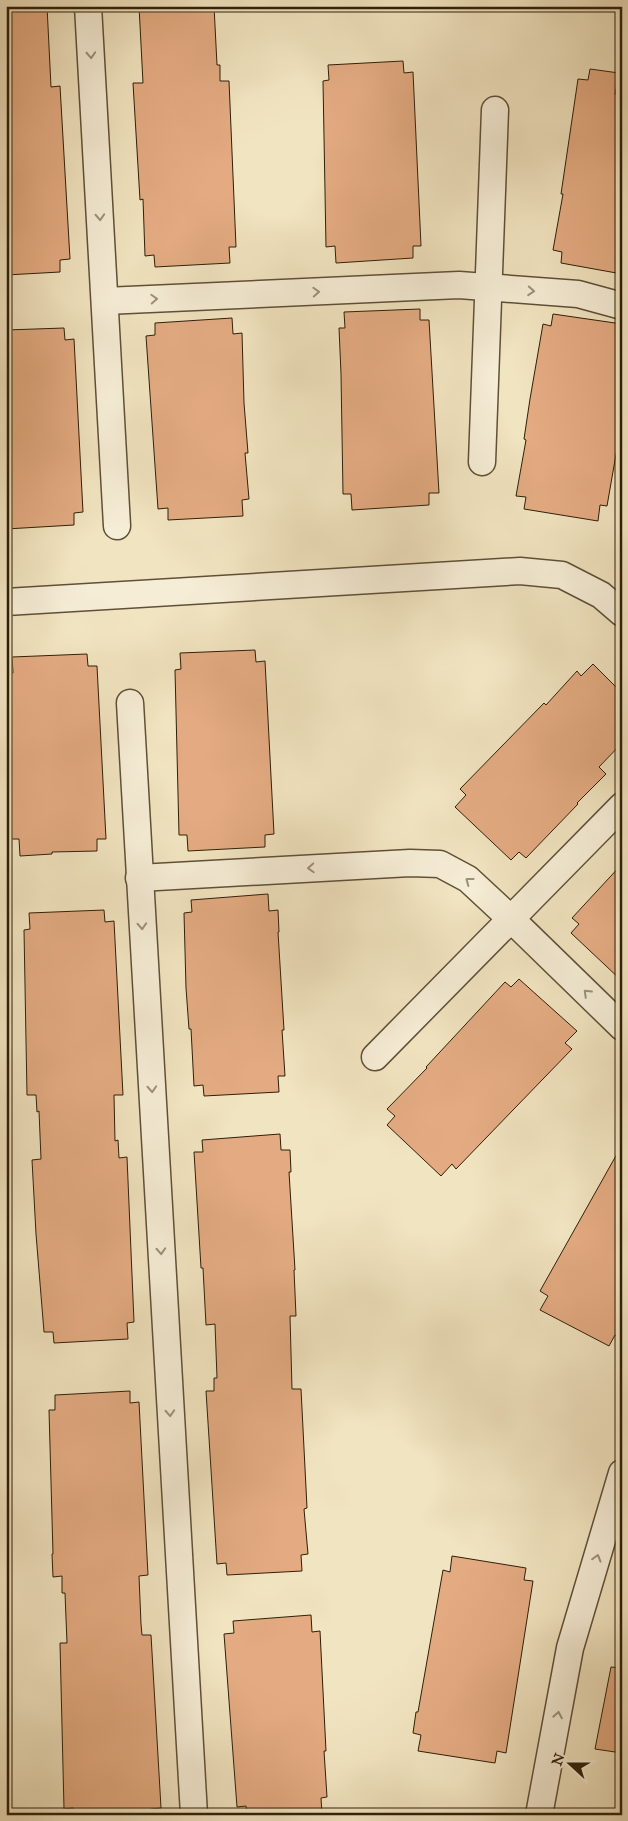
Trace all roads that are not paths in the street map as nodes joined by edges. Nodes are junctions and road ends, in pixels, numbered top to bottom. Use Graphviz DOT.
graph roads {
  1 [pos="88,6"];
  2 [pos="494,110"];
  3 [pos="488,288"];
  4 [pos="105,302"];
  5 [pos="622,306"];
  6 [pos="482,462"];
  7 [pos="117,526"];
  8 [pos="6,602"];
  9 [pos="622,613"];
  10 [pos="130,703"];
  11 [pos="622,806"];
  12 [pos="139,878"];
  13 [pos="511,918"];
  14 [pos="622,1027"];
  15 [pos="375,1057"];
  16 [pos="621,1476"];
  17 [pos="194,1815"];
  18 [pos="540,1815"];
  1 -- 4 [label="street, one-way"];
  2 -- 3 [label="street"];
  4 -- 3 [label="street, one-way"];
  3 -- 5 [label="street, one-way"];
  3 -- 6 [label="street"];
  4 -- 7 [label="street"];
  8 -- 9 [label="street"];
  10 -- 12 [label="street"];
  11 -- 13 [label="street"];
  13 -- 12 [label="street, one-way"];
  12 -- 17 [label="street, one-way"];
  14 -- 13 [label="street, one-way"];
  13 -- 15 [label="street"];
  18 -- 16 [label="street, one-way"];
}
